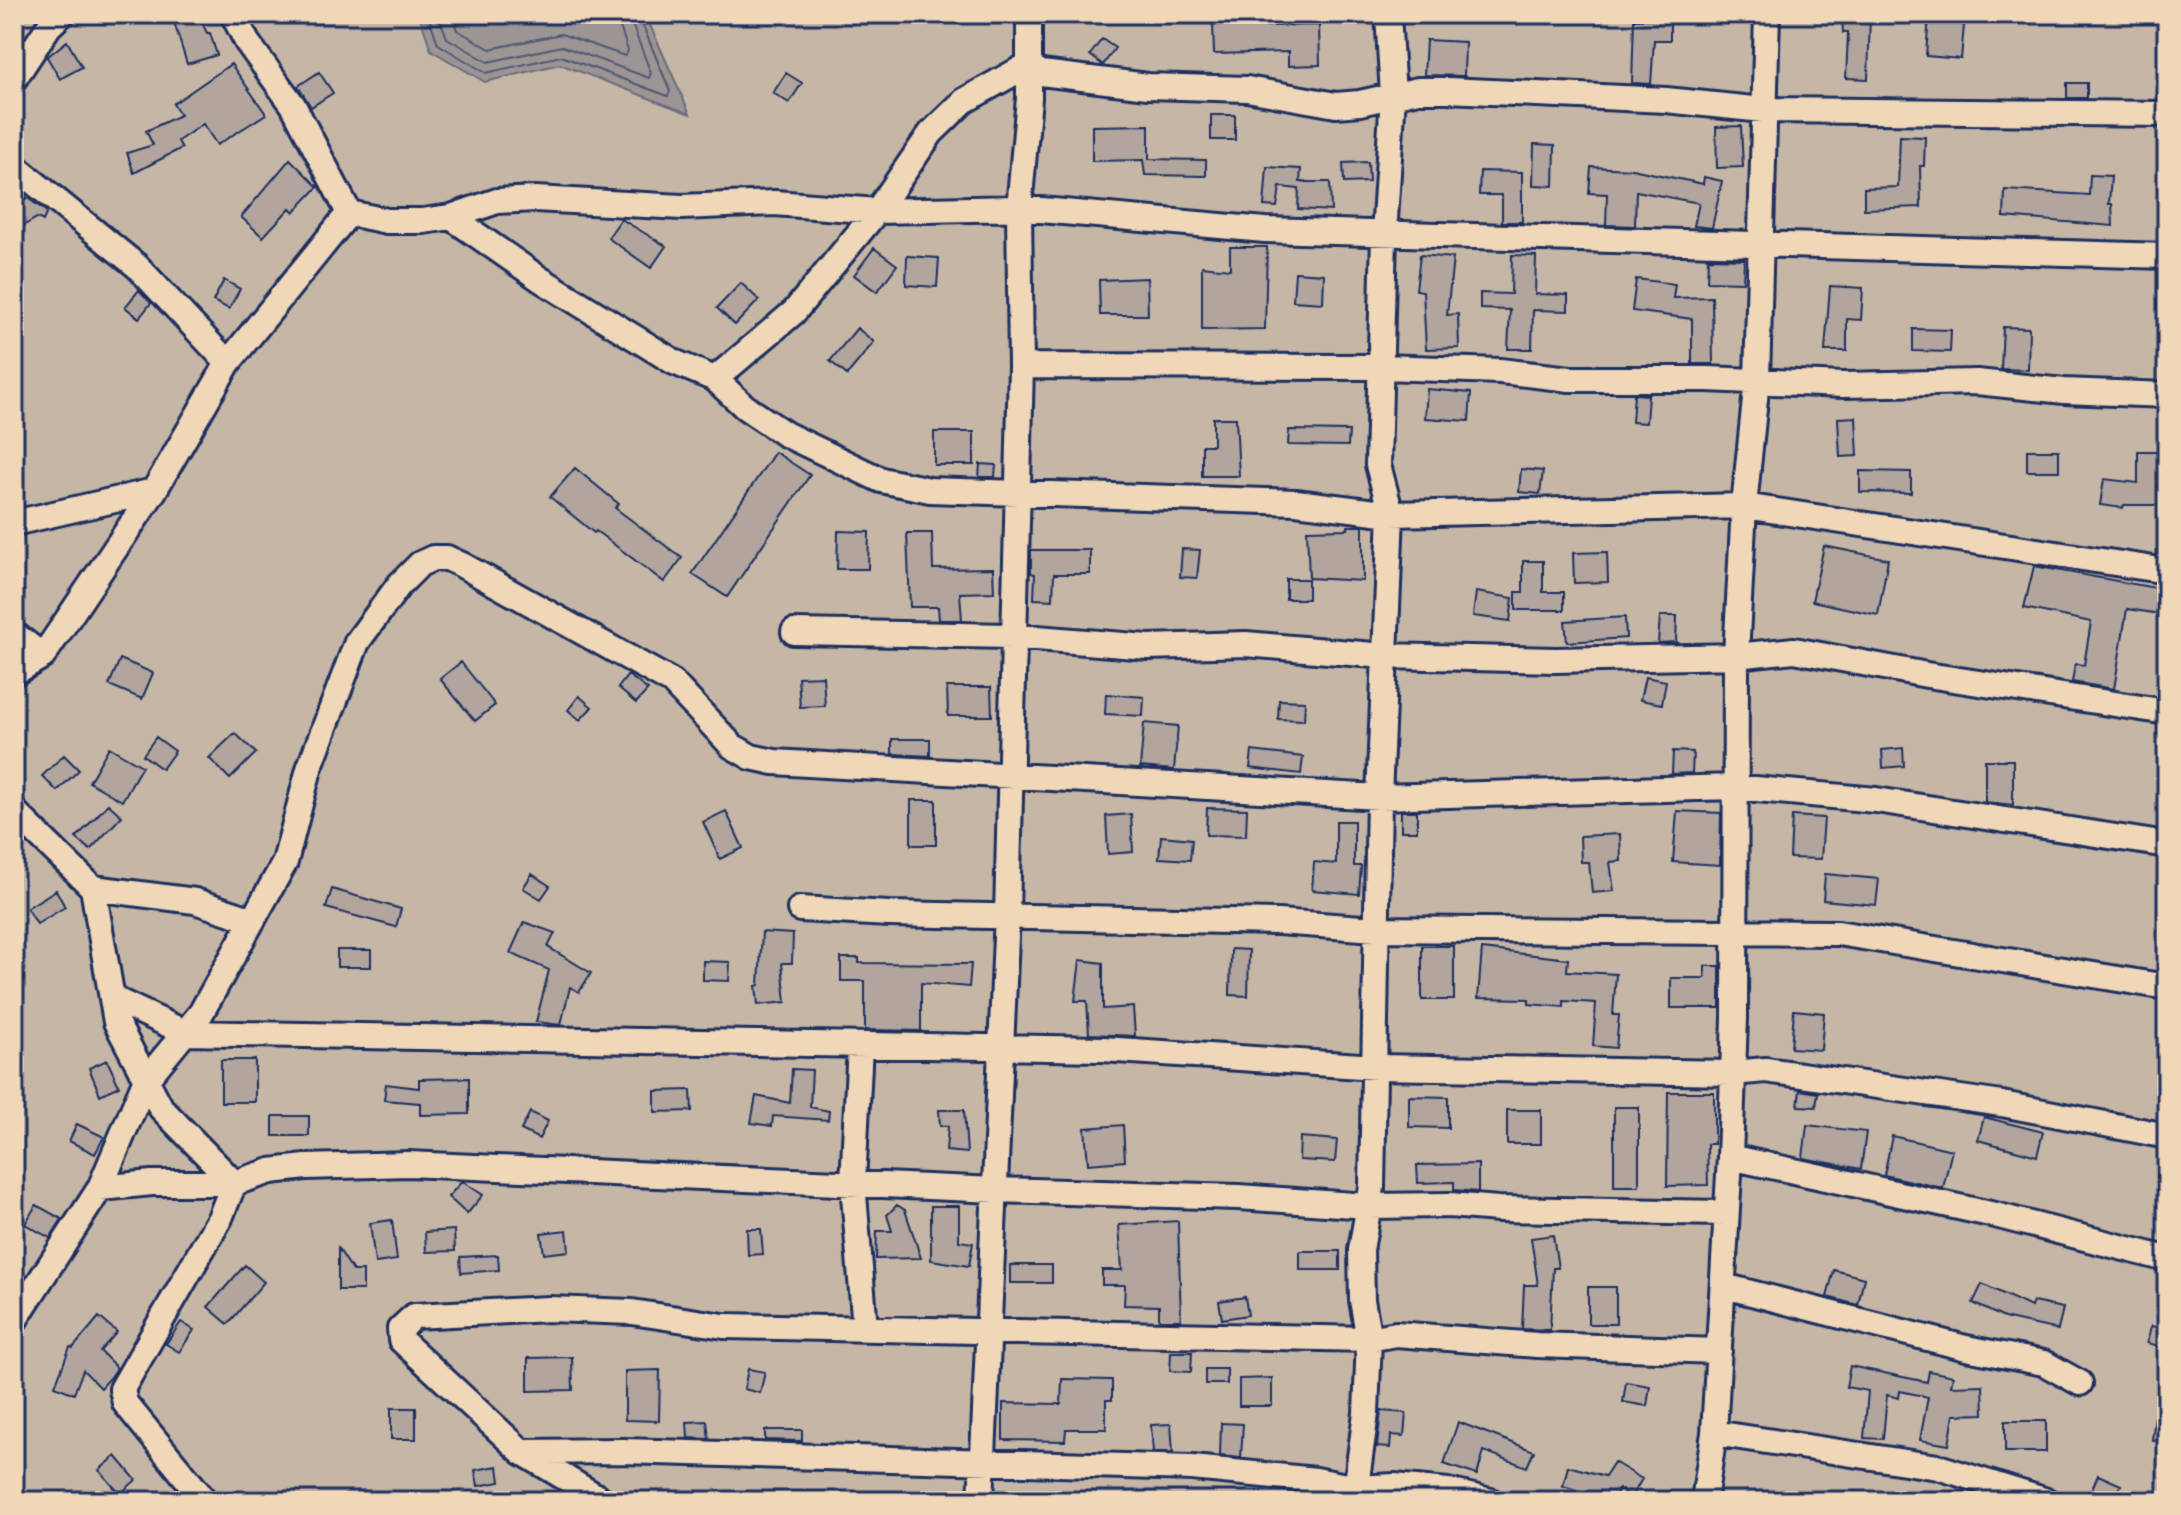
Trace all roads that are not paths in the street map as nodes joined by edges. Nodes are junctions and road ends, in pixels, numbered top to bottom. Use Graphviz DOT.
graph roads {
  1 [pos="62,14"];
  2 [pos="233,14"];
  3 [pos="1029,14"];
  4 [pos="1388,14"];
  5 [pos="1767,14"];
  6 [pos="1028,65"];
  7 [pos="14,79"];
  8 [pos="1393,95"];
  9 [pos="1763,110"];
  10 [pos="2167,114"];
  11 [pos="14,166"];
  12 [pos="1019,208"];
  13 [pos="877,211"];
  14 [pos="349,213"];
  15 [pos="451,217"];
  16 [pos="1384,235"];
  17 [pos="1759,243"];
  18 [pos="2167,256"];
  19 [pos="228,363"];
  20 [pos="1021,366"];
  21 [pos="1382,367"];
  22 [pos="715,379"];
  23 [pos="1757,380"];
  24 [pos="2167,395"];
  25 [pos="154,491"];
  26 [pos="1019,494"];
  27 [pos="1744,506"];
  28 [pos="1391,514"];
  29 [pos="14,523"];
  30 [pos="2167,571"];
  31 [pos="794,632"];
  32 [pos="14,634"];
  33 [pos="1012,636"];
  34 [pos="43,656"];
  35 [pos="1385,656"];
  36 [pos="1736,656"];
  37 [pos="14,673"];
  38 [pos="2167,712"];
  39 [pos="1010,774"];
  40 [pos="1734,787"];
  41 [pos="1379,797"];
  42 [pos="14,811"];
  43 [pos="2167,845"];
  44 [pos="93,888"];
  45 [pos="800,909"];
  46 [pos="1007,914"];
  47 [pos="253,920"];
  48 [pos="1376,929"];
  49 [pos="1734,930"];
  50 [pos="2167,987"];
  51 [pos="112,998"];
  52 [pos="186,1033"];
  53 [pos="860,1045"];
  54 [pos="1001,1050"];
  55 [pos="1376,1067"];
  56 [pos="1732,1073"];
  57 [pos="145,1081"];
  58 [pos="2167,1136"];
  59 [pos="1730,1157"];
  60 [pos="234,1183"];
  61 [pos="853,1183"];
  62 [pos="100,1188"];
  63 [pos="996,1190"];
  64 [pos="1368,1206"];
  65 [pos="1725,1213"];
  66 [pos="2167,1259"];
  67 [pos="1724,1286"];
  68 [pos="15,1315"];
  69 [pos="865,1328"];
  70 [pos="990,1330"];
  71 [pos="1369,1339"];
  72 [pos="1719,1351"];
  73 [pos="2080,1383"];
  74 [pos="1714,1433"];
  75 [pos="522,1452"];
  76 [pos="982,1464"];
  77 [pos="1355,1494"];
  78 [pos="205,1501"];
  79 [pos="604,1501"];
  80 [pos="981,1501"];
  81 [pos="1491,1501"];
  82 [pos="1704,1501"];
  83 [pos="2047,1501"];
  1 -- 7 [label="street"];
  2 -- 14 [label="street"];
  3 -- 6 [label="street"];
  4 -- 8 [label="street"];
  5 -- 9 [label="street"];
  6 -- 8 [label="street"];
  6 -- 12 [label="street"];
  6 -- 13 [label="street"];
  8 -- 9 [label="street"];
  8 -- 16 [label="street"];
  9 -- 10 [label="street"];
  9 -- 17 [label="street"];
  11 -- 19 [label="street"];
  12 -- 13 [label="street"];
  12 -- 16 [label="street"];
  12 -- 20 [label="street"];
  13 -- 15 [label="street"];
  13 -- 22 [label="street"];
  14 -- 15 [label="street"];
  14 -- 19 [label="street"];
  15 -- 22 [label="street"];
  16 -- 17 [label="street"];
  16 -- 21 [label="street"];
  17 -- 18 [label="street"];
  17 -- 23 [label="street"];
  19 -- 25 [label="street"];
  20 -- 21 [label="street"];
  20 -- 26 [label="street"];
  21 -- 23 [label="street"];
  21 -- 28 [label="street"];
  22 -- 26 [label="street"];
  23 -- 24 [label="street"];
  23 -- 27 [label="street"];
  25 -- 29 [label="street"];
  25 -- 34 [label="street"];
  26 -- 28 [label="street"];
  26 -- 33 [label="street"];
  27 -- 28 [label="street"];
  27 -- 30 [label="street"];
  27 -- 36 [label="street"];
  28 -- 35 [label="street"];
  31 -- 33 [label="street"];
  32 -- 34 [label="street"];
  33 -- 35 [label="street"];
  33 -- 39 [label="street"];
  34 -- 37 [label="street"];
  35 -- 36 [label="street"];
  35 -- 41 [label="street"];
  36 -- 38 [label="street"];
  36 -- 40 [label="street"];
  39 -- 41 [label="street"];
  39 -- 46 [label="street"];
  39 -- 47 [label="street"];
  40 -- 41 [label="street"];
  40 -- 43 [label="street"];
  40 -- 49 [label="street"];
  41 -- 48 [label="street"];
  42 -- 44 [label="street"];
  44 -- 47 [label="street"];
  44 -- 51 [label="street"];
  45 -- 46 [label="street"];
  46 -- 48 [label="street"];
  46 -- 54 [label="street"];
  47 -- 52 [label="street"];
  48 -- 49 [label="street"];
  48 -- 55 [label="street"];
  49 -- 50 [label="street"];
  49 -- 56 [label="street"];
  51 -- 52 [label="street"];
  51 -- 57 [label="street"];
  52 -- 53 [label="street"];
  52 -- 57 [label="street"];
  53 -- 54 [label="street"];
  53 -- 61 [label="street"];
  54 -- 55 [label="street"];
  54 -- 63 [label="street"];
  55 -- 56 [label="street"];
  55 -- 64 [label="street"];
  56 -- 58 [label="street"];
  56 -- 59 [label="street"];
  57 -- 60 [label="street"];
  57 -- 62 [label="street"];
  59 -- 65 [label="street"];
  59 -- 66 [label="street"];
  60 -- 61 [label="street"];
  60 -- 62 [label="street"];
  60 -- 78 [label="street"];
  61 -- 63 [label="street"];
  61 -- 69 [label="street"];
  62 -- 68 [label="street"];
  63 -- 64 [label="street"];
  63 -- 70 [label="street"];
  64 -- 65 [label="street"];
  64 -- 71 [label="street"];
  65 -- 67 [label="street"];
  67 -- 72 [label="street"];
  67 -- 73 [label="street"];
  69 -- 70 [label="street"];
  69 -- 75 [label="street"];
  70 -- 71 [label="street"];
  70 -- 76 [label="street"];
  71 -- 72 [label="street"];
  71 -- 77 [label="street"];
  72 -- 74 [label="street"];
  74 -- 82 [label="street"];
  74 -- 83 [label="street"];
  75 -- 76 [label="street"];
  75 -- 79 [label="street"];
  76 -- 77 [label="street"];
  76 -- 80 [label="street"];
  77 -- 81 [label="street"];
}
